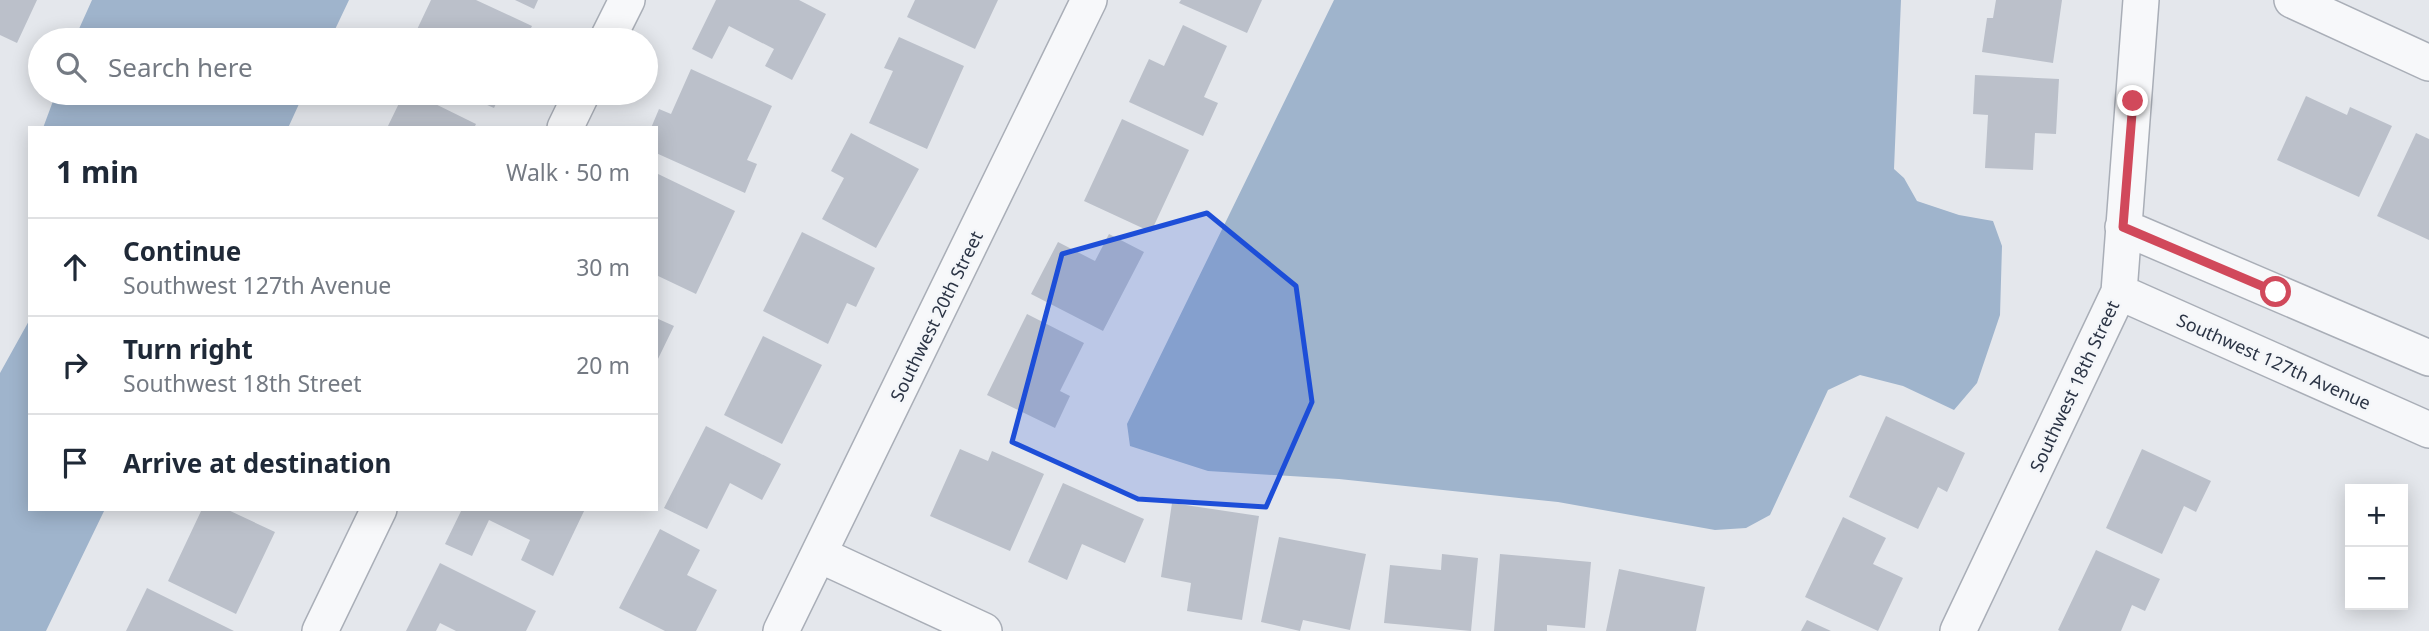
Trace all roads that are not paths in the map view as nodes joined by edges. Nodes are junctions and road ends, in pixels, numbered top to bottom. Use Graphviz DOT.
graph roads {
  1 [pos="627,0"];
  2 [pos="1089,0"];
  3 [pos="2141,0"];
  4 [pos="2292,0"];
  5 [pos="613,28"];
  6 [pos="2429,63"];
  7 [pos="576,105"];
  8 [pos="566,126"];
  9 [pos="2123,227"];
  10 [pos="2119,292"];
  11 [pos="2429,358"];
  12 [pos="2429,430"];
  13 [pos="378,511"];
  14 [pos="820,555"];
  15 [pos="320,631"];
  16 [pos="781,631"];
  17 [pos="984,631"];
  18 [pos="1958,631"];
  1 -- 5 [label="street"];
  2 -- 14 [label="street, Southwest 20th Street"];
  3 -- 9 [label="street, Southwest 18th Street"];
  4 -- 6 [label="street"];
  7 -- 8 [label="street"];
  9 -- 10 [label="street, Southwest 18th Street"];
  9 -- 11 [label="street"];
  10 -- 12 [label="street, Southwest 127th Avenue"];
  10 -- 18 [label="street, Southwest 18th Street"];
  13 -- 15 [label="street"];
  14 -- 16 [label="street, Southwest 20th Street"];
  14 -- 17 [label="street"];
}
